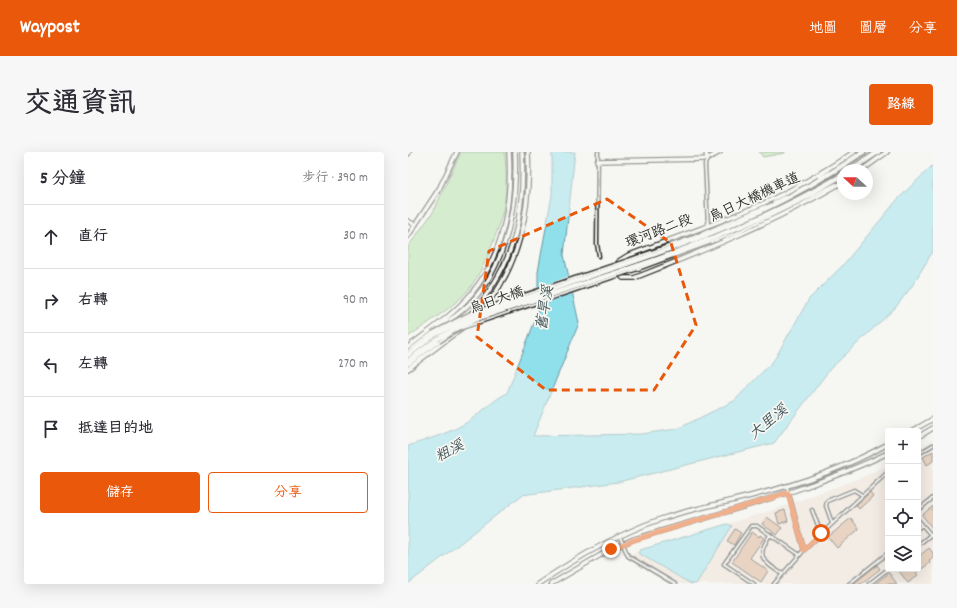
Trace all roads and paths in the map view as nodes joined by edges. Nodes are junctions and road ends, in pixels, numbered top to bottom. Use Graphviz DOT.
graph roads {
  1 [pos="457,152"];
  2 [pos="509,152"];
  3 [pos="515,152"];
  4 [pos="522,152"];
  5 [pos="528,152"];
  6 [pos="598,152"];
  7 [pos="706,152"];
  8 [pos="720,152"];
  9 [pos="854,152"];
  10 [pos="863,152"];
  11 [pos="878,152"];
  12 [pos="887,152"];
  13 [pos="597,160"];
  14 [pos="707,160"];
  15 [pos="840,161"];
  16 [pos="860,164"];
  17 [pos="870,164"];
  18 [pos="837,178"];
  19 [pos="837,184"];
  20 [pos="837,184"];
  21 [pos="408,221"];
  22 [pos="415,225"];
  23 [pos="708,226"];
  24 [pos="408,236"];
  25 [pos="670,252"];
  26 [pos="599,256"];
  27 [pos="430,330"];
  28 [pos="408,347"];
  29 [pos="408,351"];
  30 [pos="408,355"];
  31 [pos="408,365"];
  32 [pos="933,419"];
  33 [pos="917,428"];
  34 [pos="933,428"];
  35 [pos="921,435"];
  36 [pos="885,445"];
  37 [pos="933,445"];
  38 [pos="921,452"];
  39 [pos="885,454"];
  40 [pos="885,475"];
  41 [pos="786,486"];
  42 [pos="788,493"];
  43 [pos="862,495"];
  44 [pos="933,498"];
  45 [pos="921,508"];
  46 [pos="812,510"];
  47 [pos="832,523"];
  48 [pos="922,525"];
  49 [pos="821,533"];
  50 [pos="932,534"];
  51 [pos="770,535"];
  52 [pos="620,537"];
  53 [pos="921,543"];
  54 [pos="623,544"];
  55 [pos="804,550"];
  56 [pos="800,555"];
  57 [pos="885,555"];
  58 [pos="885,571"];
  59 [pos="782,574"];
  60 [pos="538,584"];
  61 [pos="551,584"];
  62 [pos="674,584"];
  63 [pos="754,584"];
  64 [pos="774,584"];
  65 [pos="850,584"];
  66 [pos="869,584"];
  1 -- 22 [label="street"];
  2 -- 27 [label="street"];
  3 -- 27 [label="street"];
  4 -- 31 [label="street"];
  5 -- 31 [label="street"];
  6 -- 13 [label="lane"];
  7 -- 14 [label="street"];
  8 -- 14 [label="street"];
  9 -- 15 [label="street, 環河路二段"];
  10 -- 25 [label="street, 烏日大橋"];
  11 -- 16 [label="street"];
  12 -- 17 [label="street"];
  13 -- 14 [label="street"];
  13 -- 26 [label="lane"];
  14 -- 23 [label="lane"];
  15 -- 23 [label="street, 環河路二段"];
  15 -- 25 [label="lane, 烏日大橋機車道"];
  18 -- 25 [label="street, 烏日大橋"];
  19 -- 23 [label="street, 環河路二段"];
  20 -- 25 [label="lane, 烏日大橋機車道"];
  21 -- 22 [label="street"];
  22 -- 24 [label="street"];
  25 -- 29 [label="lane, 烏日大橋機車道, bridge"];
  25 -- 30 [label="street, 烏日大橋, bridge"];
  25 -- 31 [label="street, 烏日大橋, bridge"];
  27 -- 28 [label="street"];
  32 -- 33 [label="street"];
  34 -- 35 [label="street"];
  36 -- 41 [label="street"];
  37 -- 38 [label="lane"];
  39 -- 42 [label="street"];
  40 -- 43 [label="lane"];
  41 -- 42 [label="lane"];
  41 -- 52 [label="street"];
  42 -- 54 [label="street"];
  42 -- 55 [label="lane"];
  43 -- 47 [label="lane"];
  43 -- 47 [label="lane"];
  44 -- 45 [label="lane"];
  46 -- 49 [label="lane"];
  47 -- 49 [label="lane"];
  48 -- 50 [label="lane"];
  49 -- 55 [label="lane"];
  50 -- 53 [label="lane"];
  51 -- 56 [label="lane"];
  51 -- 59 [label="lane"];
  51 -- 63 [label="lane"];
  52 -- 54 [label="lane"];
  52 -- 60 [label="street"];
  54 -- 61 [label="street"];
  54 -- 62 [label="lane"];
  55 -- 56 [label="lane"];
  56 -- 59 [label="lane"];
  57 -- 65 [label="lane"];
  58 -- 66 [label="lane"];
  59 -- 64 [label="lane"];
}
